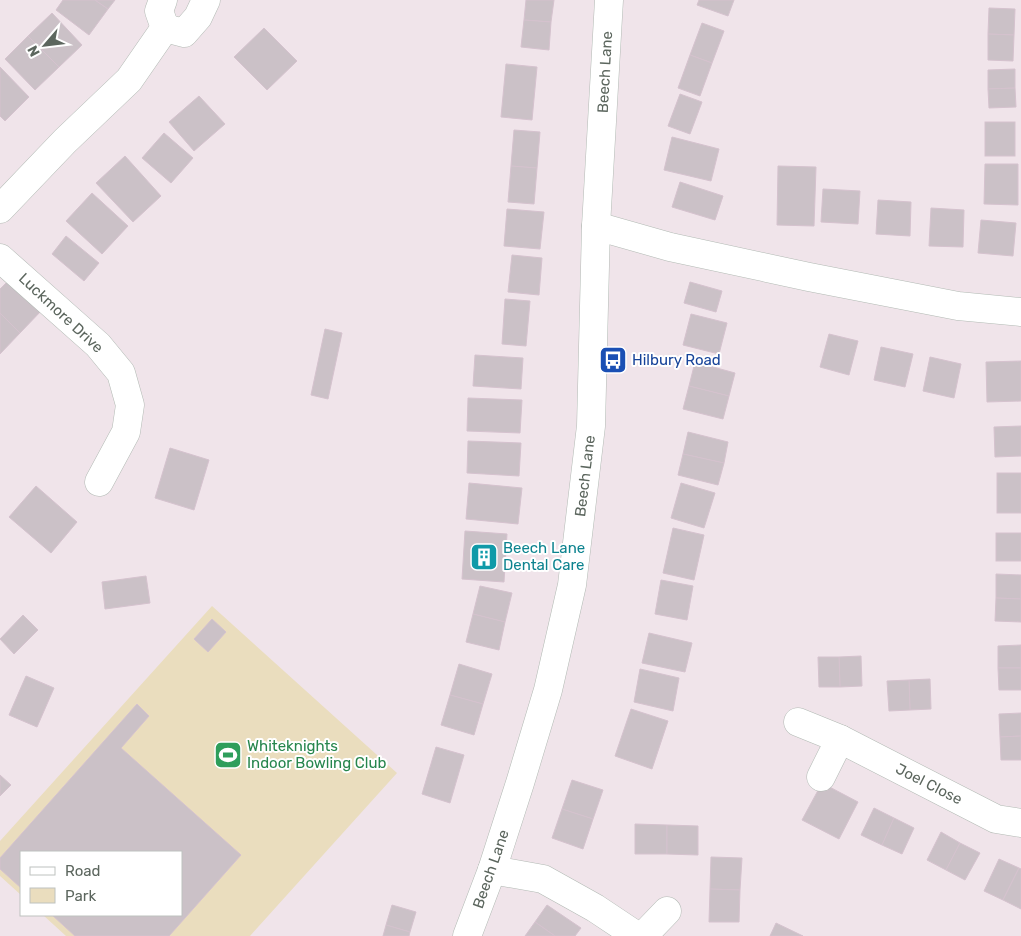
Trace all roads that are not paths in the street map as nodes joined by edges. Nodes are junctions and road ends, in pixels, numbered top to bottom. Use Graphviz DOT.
graph roads {
  1 [pos="163,0"];
  2 [pos="206,0"];
  3 [pos="609,0"];
  4 [pos="165,28"];
  5 [pos="0,209"];
  6 [pos="596,226"];
  7 [pos="0,258"];
  8 [pos="1021,312"];
  9 [pos="99,482"];
  10 [pos="798,722"];
  11 [pos="840,739"];
  12 [pos="821,777"];
  13 [pos="1021,823"];
  14 [pos="492,870"];
  15 [pos="667,911"];
  16 [pos="467,936"];
  17 [pos="637,936"];
  18 [pos="643,936"];
  1 -- 4 [label="street"];
  2 -- 4 [label="street"];
  3 -- 6 [label="street, Beech Lane"];
  4 -- 5 [label="street"];
  6 -- 8 [label="street"];
  6 -- 14 [label="street, Beech Lane"];
  7 -- 9 [label="street, Luckmore Drive"];
  10 -- 11 [label="street, Joel Close"];
  11 -- 12 [label="street"];
  11 -- 13 [label="street, Joel Close"];
  14 -- 16 [label="street, Beech Lane"];
  14 -- 17 [label="street"];
  15 -- 18 [label="street"];
}
